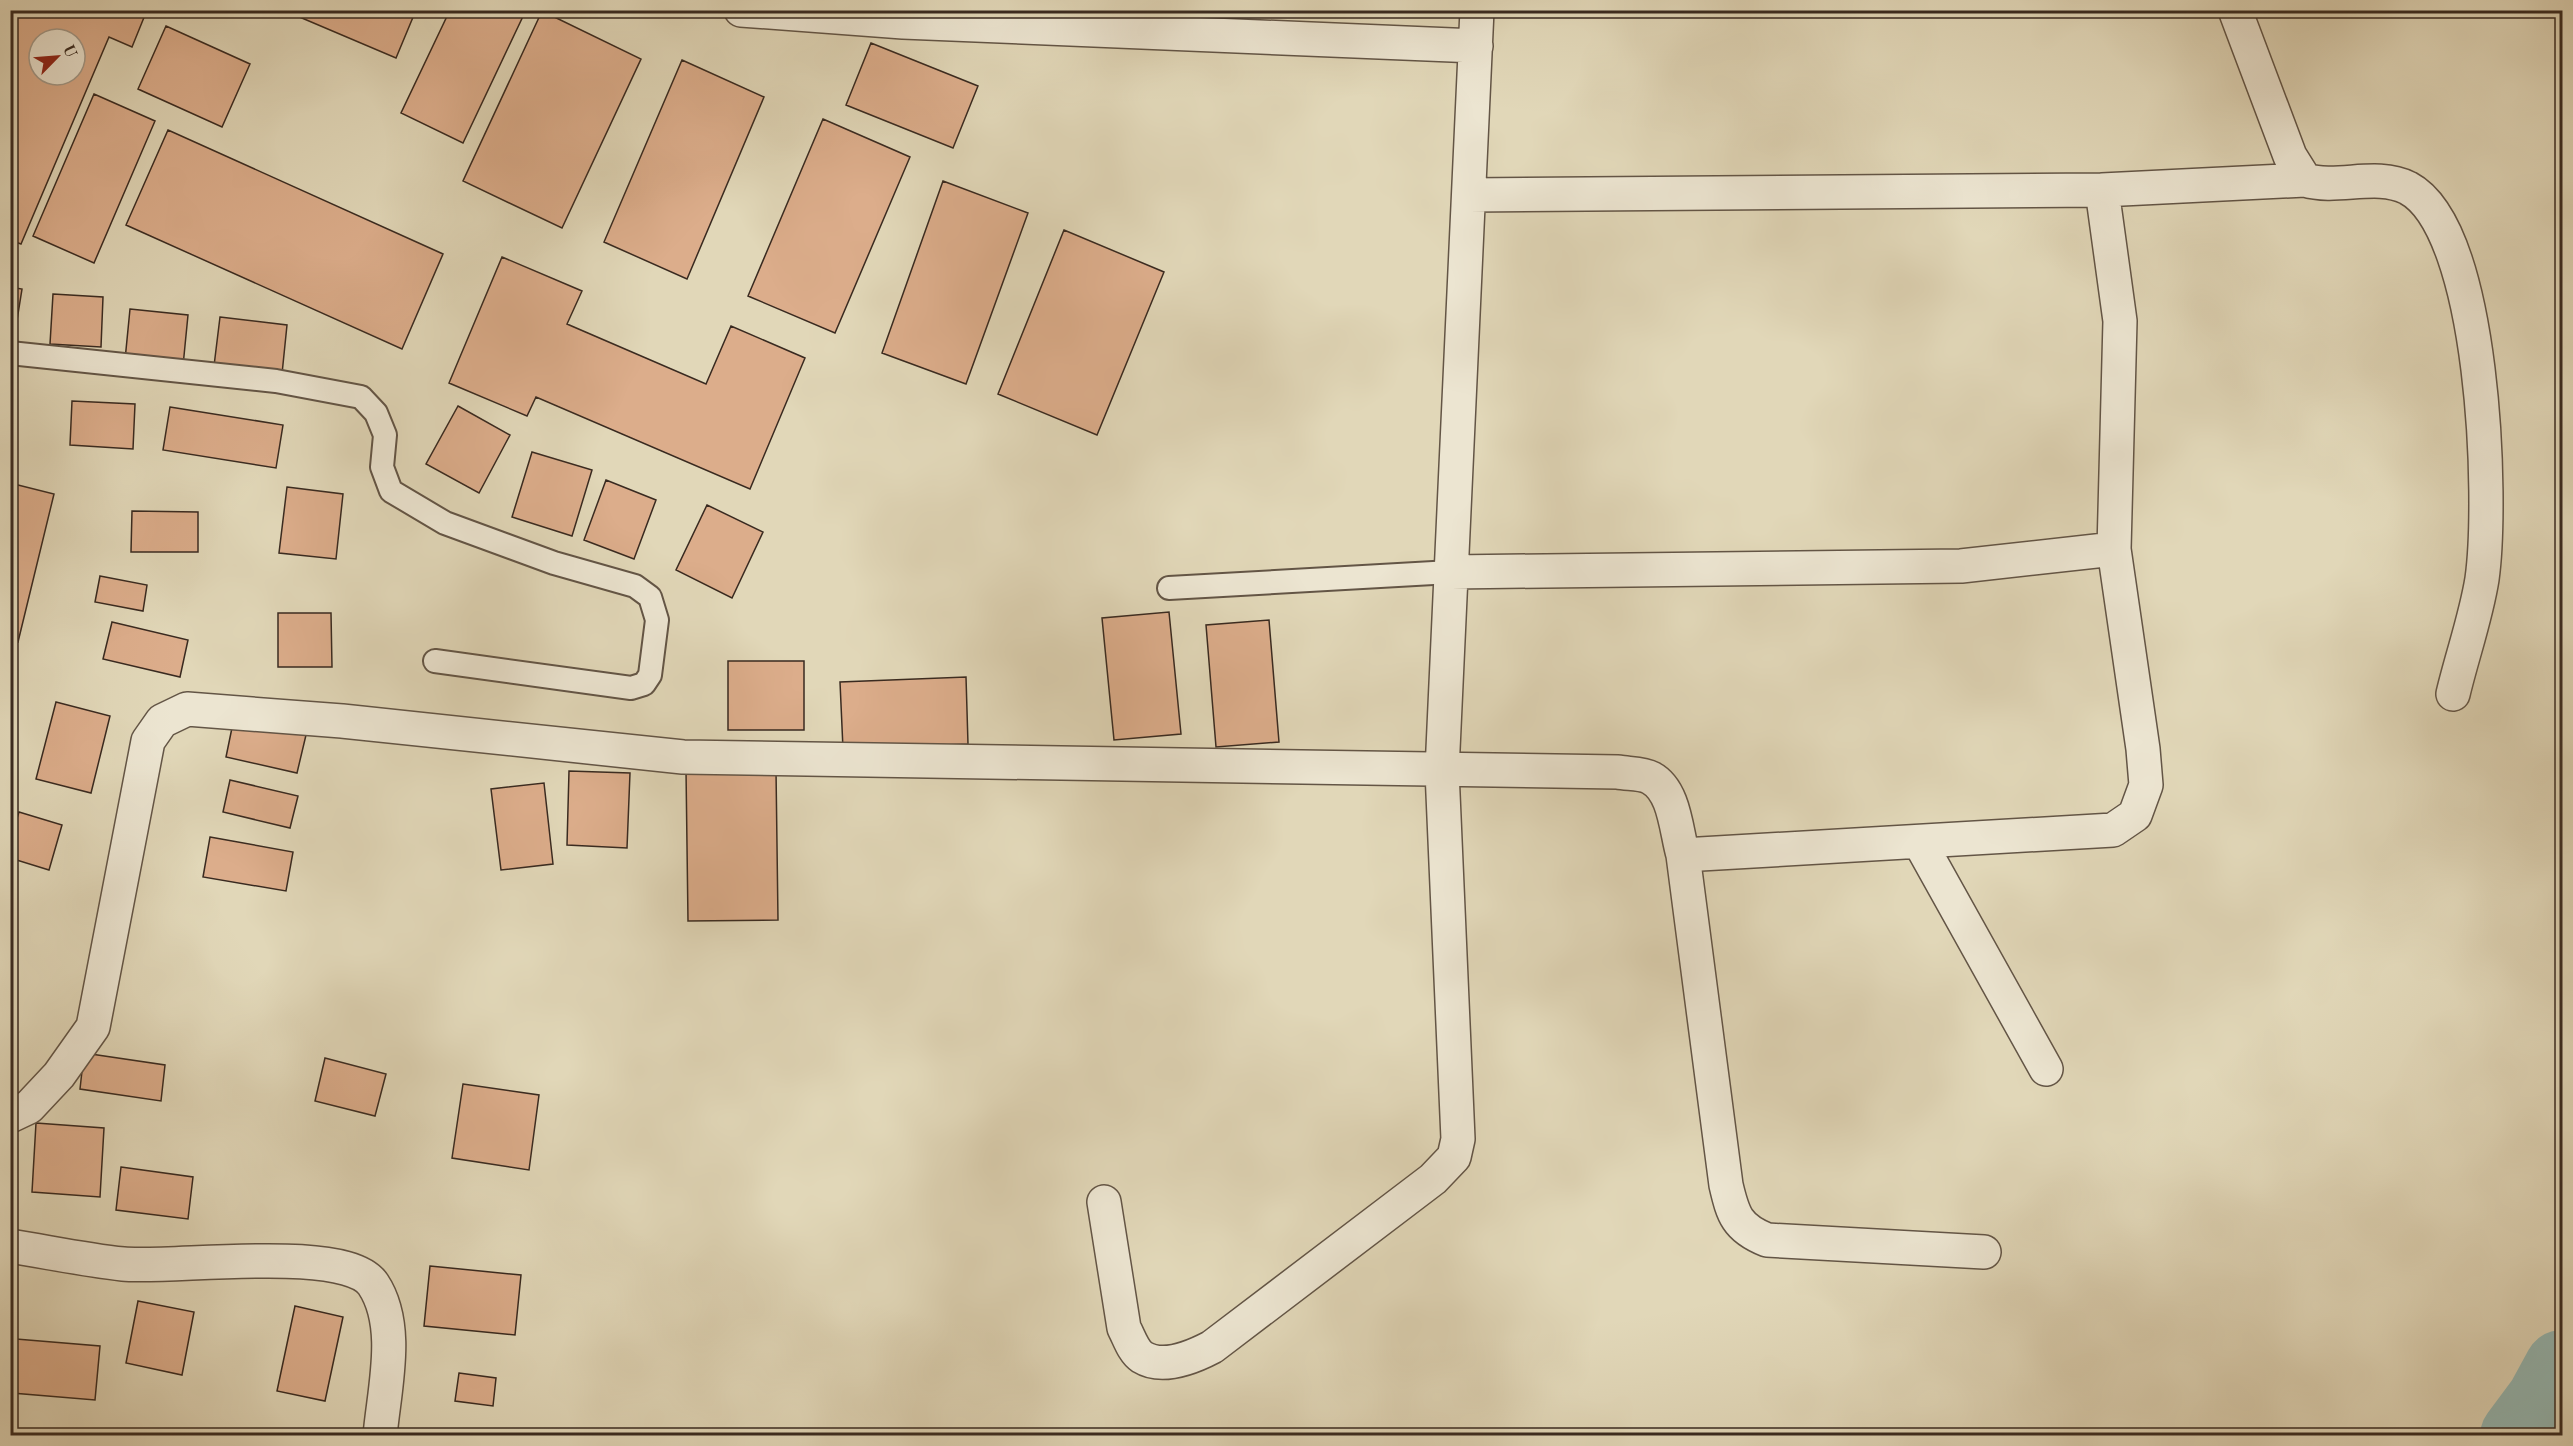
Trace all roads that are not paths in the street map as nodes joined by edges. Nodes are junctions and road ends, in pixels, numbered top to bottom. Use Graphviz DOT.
graph roads {
  1 [pos="741,10"];
  2 [pos="1477,10"];
  3 [pos="2235,10"];
  4 [pos="1476,46"];
  5 [pos="2305,180"];
  6 [pos="2102,190"];
  7 [pos="1469,195"];
  8 [pos="10,353"];
  9 [pos="2114,549"];
  10 [pos="1451,572"];
  11 [pos="1169,588"];
  12 [pos="435,661"];
  13 [pos="2453,694"];
  14 [pos="1442,771"];
  15 [pos="1920,843"];
  16 [pos="1683,855"];
  17 [pos="2046,1069"];
  18 [pos="10,1116"];
  19 [pos="1104,1202"];
  20 [pos="10,1246"];
  21 [pos="1984,1252"];
  22 [pos="380,1436"];
  1 -- 4 [label="street"];
  2 -- 4 [label="street"];
  3 -- 5 [label="street"];
  4 -- 7 [label="street"];
  5 -- 6 [label="street"];
  5 -- 13 [label="street"];
  6 -- 7 [label="street"];
  6 -- 9 [label="street"];
  7 -- 10 [label="street"];
  8 -- 12 [label="lane"];
  9 -- 10 [label="street"];
  9 -- 15 [label="street"];
  10 -- 11 [label="lane"];
  10 -- 14 [label="street"];
  14 -- 16 [label="street"];
  14 -- 18 [label="street"];
  14 -- 19 [label="street"];
  15 -- 16 [label="street"];
  15 -- 17 [label="street"];
  16 -- 21 [label="street"];
  20 -- 22 [label="street"];
}
